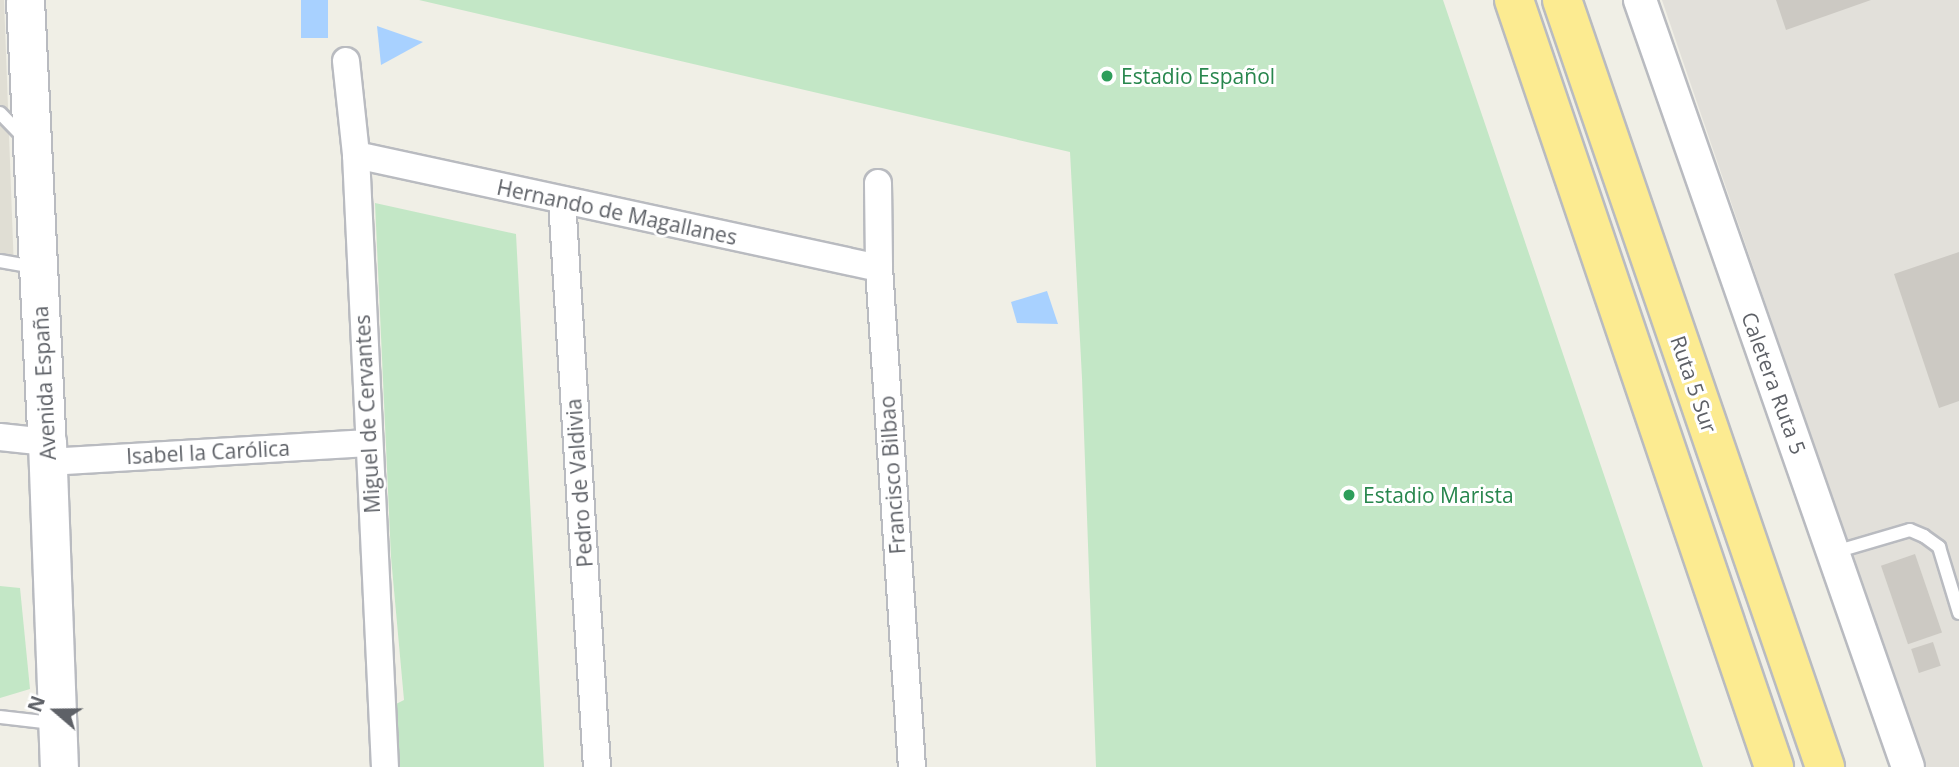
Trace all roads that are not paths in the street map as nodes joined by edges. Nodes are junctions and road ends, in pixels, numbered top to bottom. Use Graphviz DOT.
graph roads {
  1 [pos="25,0"];
  2 [pos="1514,0"];
  3 [pos="1562,0"];
  4 [pos="1640,0"];
  5 [pos="346,61"];
  6 [pos="0,113"];
  7 [pos="32,147"];
  8 [pos="356,155"];
  9 [pos="878,183"];
  10 [pos="562,200"];
  11 [pos="0,261"];
  12 [pos="38,268"];
  13 [pos="879,268"];
  14 [pos="0,438"];
  15 [pos="368,443"];
  16 [pos="48,452"];
  17 [pos="1834,552"];
  18 [pos="1959,613"];
  19 [pos="0,717"];
  20 [pos="57,724"];
  21 [pos="59,767"];
  22 [pos="385,767"];
  23 [pos="597,767"];
  24 [pos="912,767"];
  25 [pos="1774,767"];
  26 [pos="1825,767"];
  27 [pos="1908,767"];
  1 -- 7 [label="main road, Avenida España"];
  2 -- 25 [label="highway"];
  3 -- 26 [label="highway, Ruta 5 Sur"];
  4 -- 17 [label="street, Caletera Ruta 5"];
  5 -- 8 [label="street, Miguel de Cervantes"];
  6 -- 7 [label="lane"];
  7 -- 12 [label="main road, Avenida España"];
  8 -- 10 [label="street, Hernando de Magallanes"];
  8 -- 15 [label="street, Miguel de Cervantes"];
  9 -- 13 [label="street, Francisco Bilbao"];
  10 -- 13 [label="street, Hernando de Magallanes"];
  10 -- 23 [label="street, Pedro de Valdivia"];
  11 -- 12 [label="lane"];
  12 -- 16 [label="main road, Avenida España"];
  13 -- 24 [label="street, Francisco Bilbao"];
  14 -- 16 [label="street, Isabel la Carólica"];
  15 -- 16 [label="street, Isabel la Carólica"];
  15 -- 22 [label="street, Miguel de Cervantes"];
  16 -- 20 [label="main road, Avenida España"];
  17 -- 18 [label="lane"];
  17 -- 27 [label="street, Caletera Ruta 5"];
  19 -- 20 [label="lane"];
  20 -- 21 [label="main road, Avenida España"];
}
